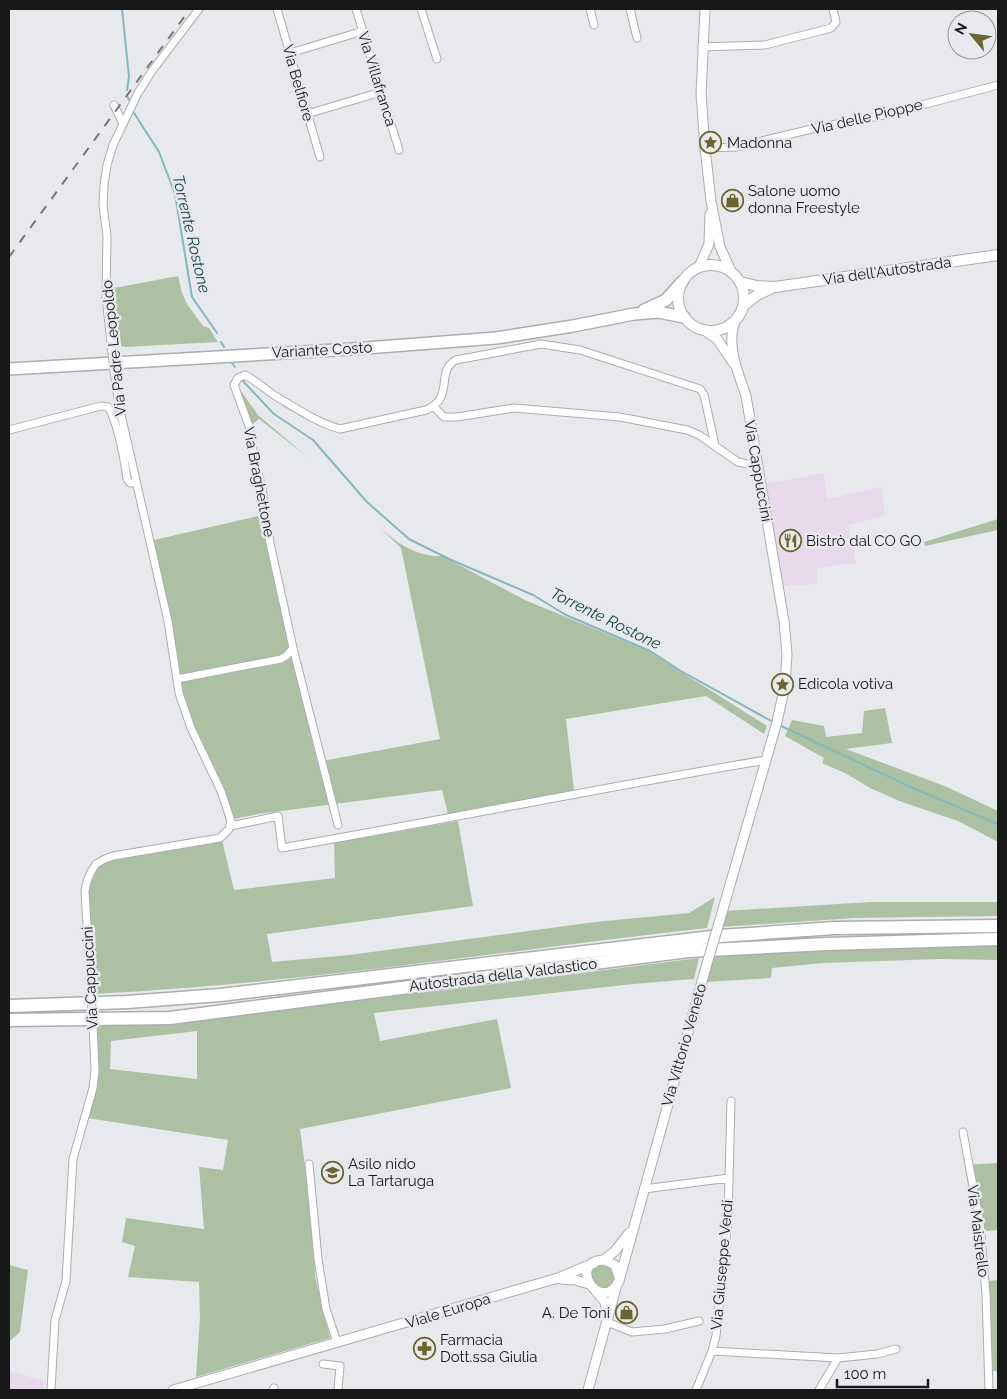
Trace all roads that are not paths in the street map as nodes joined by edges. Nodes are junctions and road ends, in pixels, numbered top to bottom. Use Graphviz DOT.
graph roads {
  1 [pos="199,9"];
  2 [pos="277,9"];
  3 [pos="356,9"];
  4 [pos="421,9"];
  5 [pos="590,9"];
  6 [pos="630,9"];
  7 [pos="705,9"];
  8 [pos="833,9"];
  9 [pos="594,25"];
  10 [pos="363,31"];
  11 [pos="637,38"];
  12 [pos="702,47"];
  13 [pos="290,53"];
  14 [pos="437,58"];
  15 [pos="998,85"];
  16 [pos="381,92"];
  17 [pos="114,105"];
  18 [pos="307,114"];
  19 [pos="123,124"];
  20 [pos="705,148"];
  21 [pos="399,150"];
  22 [pos="320,157"];
  23 [pos="711,201"];
  24 [pos="998,255"];
  25 [pos="699,267"];
  26 [pos="730,271"];
  27 [pos="682,282"];
  28 [pos="740,282"];
  29 [pos="775,286"];
  30 [pos="743,306"];
  31 [pos="634,314"];
  32 [pos="684,317"];
  33 [pos="736,319"];
  34 [pos="704,330"];
  35 [pos="9,369"];
  36 [pos="738,370"];
  37 [pos="434,407"];
  38 [pos="9,430"];
  39 [pos="715,445"];
  40 [pos="757,463"];
  41 [pos="136,483"];
  42 [pos="293,648"];
  43 [pos="177,679"];
  44 [pos="766,760"];
  45 [pos="338,825"];
  46 [pos="231,826"];
  47 [pos="735,864"];
  48 [pos="998,926"];
  49 [pos="998,939"];
  50 [pos="9,1006"];
  51 [pos="9,1020"];
  52 [pos="731,1101"];
  53 [pos="963,1132"];
  54 [pos="309,1164"];
  55 [pos="729,1178"];
  56 [pos="644,1189"];
  57 [pos="633,1227"];
  58 [pos="604,1260"];
  59 [pos="594,1263"];
  60 [pos="558,1278"];
  61 [pos="618,1281"];
  62 [pos="592,1287"];
  63 [pos="607,1320"];
  64 [pos="699,1321"];
  65 [pos="336,1342"];
  66 [pos="896,1349"];
  67 [pos="712,1351"];
  68 [pos="838,1358"];
  69 [pos="323,1364"];
  70 [pos="189,1388"];
  71 [pos="51,1390"];
  72 [pos="173,1390"];
  73 [pos="338,1390"];
  74 [pos="588,1390"];
  75 [pos="696,1390"];
  76 [pos="819,1390"];
  77 [pos="989,1390"];
  1 -- 19 [label="street, Via Padre Leopoldo"];
  2 -- 13 [label="street, Via Belfiore"];
  3 -- 10 [label="street, Via Villafranca"];
  4 -- 14 [label="street"];
  5 -- 9 [label="street"];
  6 -- 11 [label="street"];
  7 -- 12 [label="main road"];
  8 -- 12 [label="street"];
  10 -- 13 [label="street"];
  10 -- 16 [label="street, Via Villafranca"];
  12 -- 20 [label="main road"];
  13 -- 18 [label="street, Via Belfiore"];
  15 -- 20 [label="street, Via delle Pioppe"];
  16 -- 18 [label="street"];
  16 -- 21 [label="street, Via Villafranca"];
  17 -- 19 [label="street"];
  18 -- 22 [label="street, Via Belfiore"];
  19 -- 41 [label="street, Via Padre Leopoldo, bridge"];
  20 -- 23 [label="main road"];
  23 -- 25 [label="main road"];
  23 -- 26 [label="main road"];
  24 -- 29 [label="main road, Via dell'Autostrada"];
  25 -- 26 [label="main road"];
  25 -- 27 [label="main road"];
  26 -- 28 [label="main road"];
  27 -- 31 [label="highway"];
  27 -- 32 [label="main road"];
  28 -- 29 [label="main road"];
  28 -- 30 [label="main road"];
  29 -- 30 [label="main road"];
  30 -- 33 [label="main road"];
  31 -- 32 [label="highway"];
  31 -- 35 [label="highway, Variante Costo"];
  32 -- 34 [label="main road"];
  33 -- 34 [label="main road"];
  33 -- 36 [label="main road, Via Cappuccini"];
  34 -- 36 [label="main road, Via Cappuccini"];
  36 -- 40 [label="main road, Via Cappuccini"];
  37 -- 39 [label="street"];
  37 -- 39 [label="street"];
  37 -- 42 [label="street, Via Braghettone"];
  38 -- 41 [label="street, Via Padre Leopoldo"];
  39 -- 40 [label="street"];
  40 -- 44 [label="main road, Via Cappuccini"];
  41 -- 43 [label="street, Via Padre Leopoldo"];
  42 -- 43 [label="street"];
  42 -- 45 [label="street, Via Braghettone"];
  43 -- 46 [label="street"];
  44 -- 46 [label="street"];
  44 -- 47 [label="main road, Via Cappuccini"];
  46 -- 71 [label="street, Via Cappuccini, bridge"];
  47 -- 56 [label="main road, Via Vittorio Veneto, bridge"];
  48 -- 50 [label="highway, Autostrada della Valdastico"];
  49 -- 51 [label="highway, Autostrada della Valdastico"];
  52 -- 55 [label="street, Via Giuseppe Verdi"];
  53 -- 77 [label="street, Via Maistrello"];
  54 -- 65 [label="street"];
  55 -- 56 [label="street, Via Giuseppe Verdi"];
  55 -- 67 [label="street, Via Giuseppe Verdi"];
  56 -- 57 [label="main road, Via Vittorio Veneto"];
  57 -- 58 [label="main road, Via Vittorio Veneto"];
  57 -- 61 [label="main road, Via Vittorio Veneto"];
  58 -- 59 [label="main road, Via Vittorio Veneto"];
  58 -- 61 [label="main road"];
  59 -- 60 [label="main road, Viale Europa"];
  59 -- 62 [label="main road"];
  60 -- 62 [label="main road, Viale Europa"];
  60 -- 65 [label="main road, Viale Europa"];
  61 -- 62 [label="main road"];
  61 -- 63 [label="main road, Via Vittorio Veneto"];
  62 -- 63 [label="main road"];
  63 -- 64 [label="street"];
  63 -- 74 [label="main road, Via Vittorio Veneto"];
  65 -- 70 [label="main road, Viale Europa"];
  66 -- 68 [label="street, Via Giuseppe Verdi"];
  67 -- 68 [label="street, Via Giuseppe Verdi"];
  67 -- 75 [label="street, Via Giuseppe Verdi"];
  68 -- 76 [label="street"];
  69 -- 73 [label="street"];
  70 -- 72 [label="main road, Viale Europa"];
}
